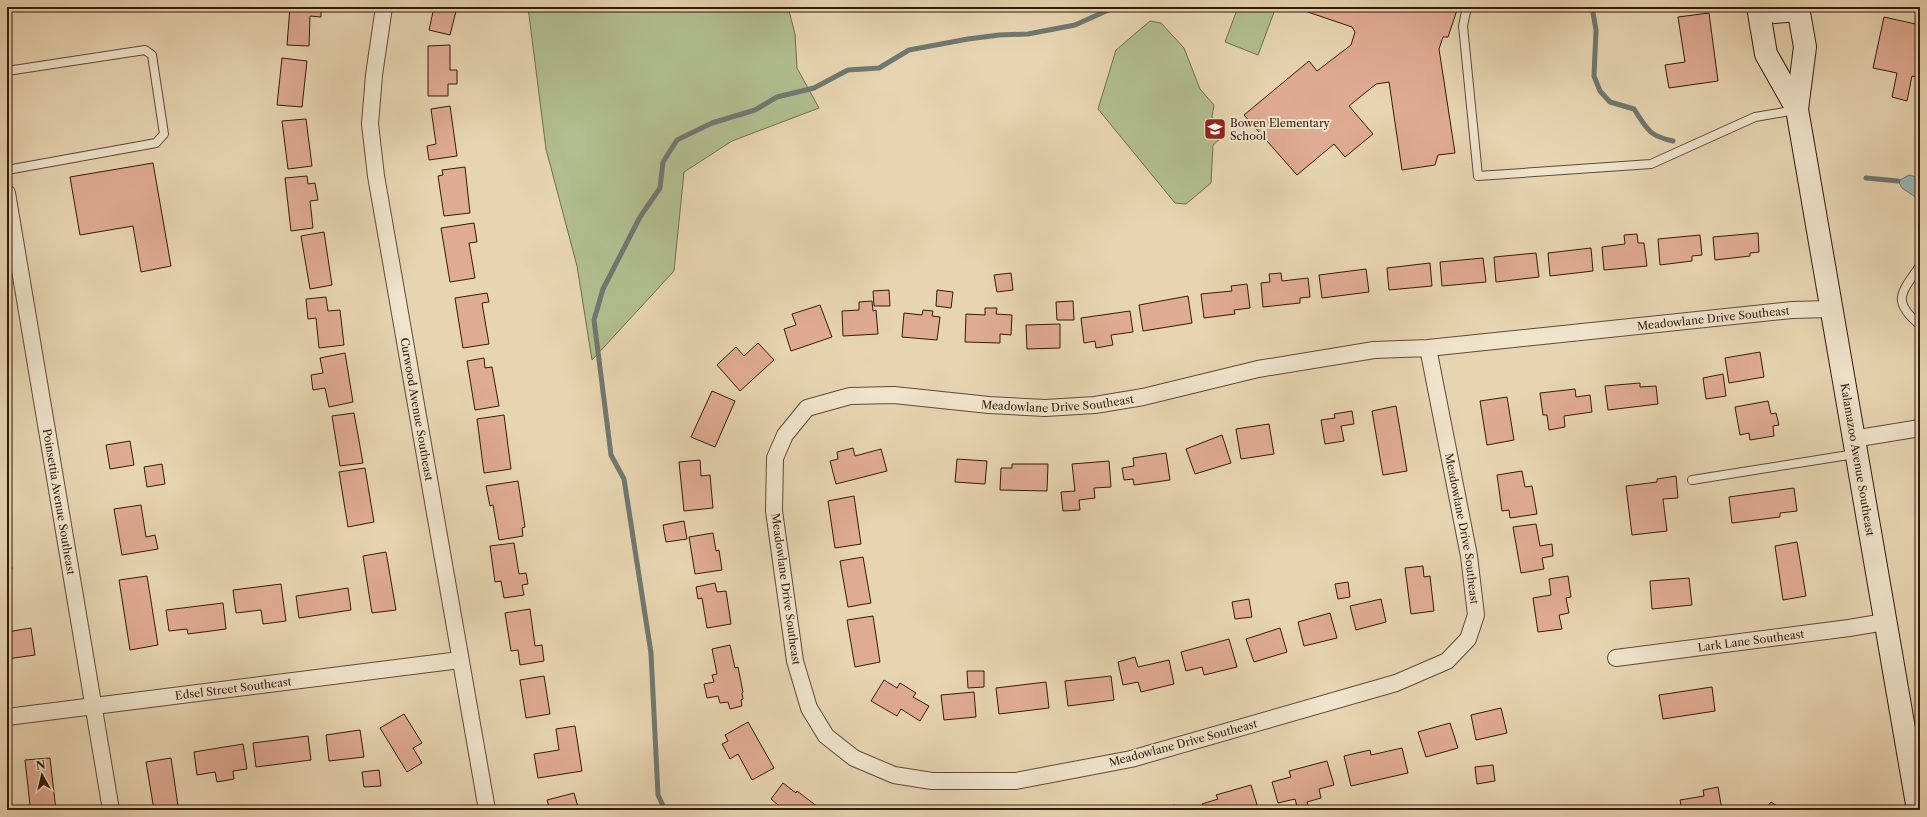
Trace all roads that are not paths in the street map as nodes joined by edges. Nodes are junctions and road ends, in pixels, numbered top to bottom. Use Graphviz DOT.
graph roads {
  1 [pos="384,7"];
  2 [pos="1467,7"];
  3 [pos="1758,7"];
  4 [pos="1769,7"];
  5 [pos="1798,8"];
  6 [pos="7,70"];
  7 [pos="1797,109"];
  8 [pos="7,170"];
  9 [pos="7,193"];
  10 [pos="1920,266"];
  11 [pos="1832,310"];
  12 [pos="1920,325"];
  13 [pos="1428,348"];
  14 [pos="1920,428"];
  15 [pos="1854,446"];
  16 [pos="1692,480"];
  17 [pos="1885,622"];
  18 [pos="1616,658"];
  19 [pos="460,660"];
  20 [pos="94,706"];
  21 [pos="7,717"];
  22 [pos="111,810"];
  23 [pos="487,810"];
  24 [pos="1918,810"];
  1 -- 19 [label="street, Curwood Avenue Southeast"];
  2 -- 7 [label="lane"];
  3 -- 7 [label="main road, Kalamazoo Avenue Southeast"];
  4 -- 5 [label="main road"];
  5 -- 7 [label="main road, Kalamazoo Avenue Southeast"];
  6 -- 8 [label="lane"];
  7 -- 11 [label="main road, Kalamazoo Avenue Southeast"];
  9 -- 20 [label="street, Poinsettia Avenue Southeast"];
  10 -- 12 [label="lane"];
  11 -- 13 [label="street, Meadowlane Drive Southeast"];
  11 -- 15 [label="main road, Kalamazoo Avenue Southeast"];
  13 -- 13 [label="street, Meadowlane Drive Southeast"];
  14 -- 15 [label="street"];
  15 -- 16 [label="lane"];
  15 -- 17 [label="main road, Kalamazoo Avenue Southeast"];
  17 -- 18 [label="street, Lark Lane Southeast"];
  17 -- 24 [label="main road, Kalamazoo Avenue Southeast"];
  19 -- 20 [label="street, Edsel Street Southeast"];
  19 -- 23 [label="street, Curwood Avenue Southeast"];
  20 -- 21 [label="street, Edsel Street Southeast"];
  20 -- 22 [label="street, Poinsettia Avenue Southeast"];
}
